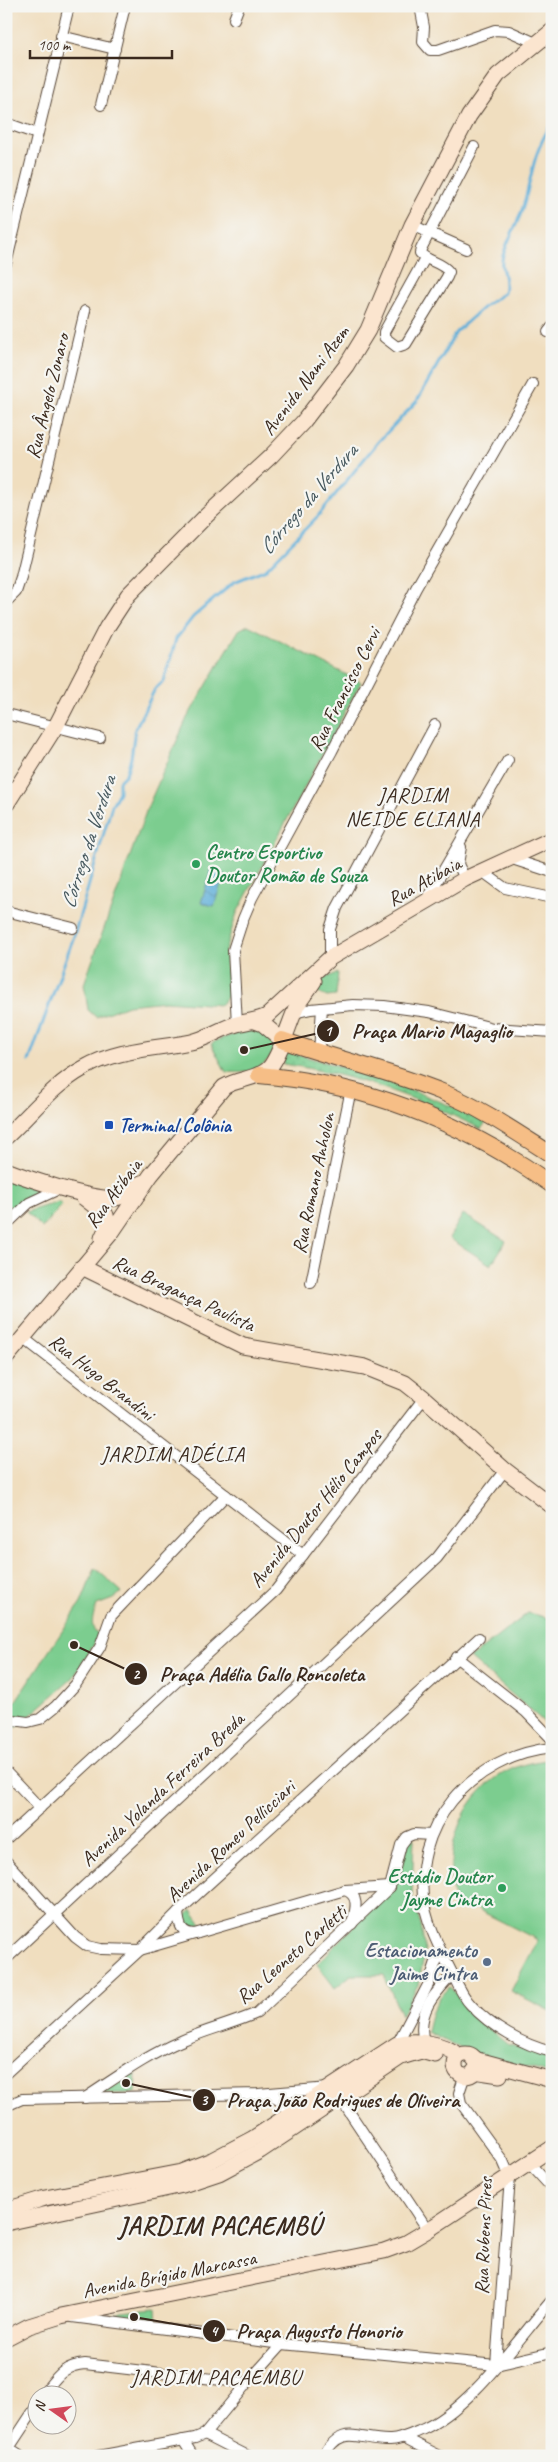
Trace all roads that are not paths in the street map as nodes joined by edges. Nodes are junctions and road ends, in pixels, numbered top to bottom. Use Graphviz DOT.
graph roads {
  1 [pos="69,6"];
  2 [pos="125,6"];
  3 [pos="238,6"];
  4 [pos="420,6"];
  5 [pos="234,19"];
  6 [pos="552,31"];
  7 [pos="61,36"];
  8 [pos="536,43"];
  9 [pos="115,50"];
  10 [pos="101,105"];
  11 [pos="6,123"];
  12 [pos="37,134"];
  13 [pos="474,147"];
  14 [pos="412,225"];
  15 [pos="430,233"];
  16 [pos="466,249"];
  17 [pos="425,258"];
  18 [pos="6,264"];
  19 [pos="85,312"];
  20 [pos="533,384"];
  21 [pos="6,602"];
  22 [pos="6,714"];
  23 [pos="436,725"];
  24 [pos="56,726"];
  25 [pos="100,738"];
  26 [pos="508,760"];
  27 [pos="6,805"];
  28 [pos="463,838"];
  29 [pos="552,839"];
  30 [pos="509,858"];
  31 [pos="483,872"];
  32 [pos="552,872"];
  33 [pos="465,879"];
  34 [pos="552,898"];
  35 [pos="425,901"];
  36 [pos="6,911"];
  37 [pos="73,928"];
  38 [pos="326,963"];
  39 [pos="353,1005"];
  40 [pos="296,1008"];
  41 [pos="322,1008"];
  42 [pos="261,1019"];
  43 [pos="237,1024"];
  44 [pos="552,1032"];
  45 [pos="282,1040"];
  46 [pos="319,1052"];
  47 [pos="259,1076"];
  48 [pos="350,1089"];
  49 [pos="517,1132"];
  50 [pos="8,1133"];
  51 [pos="487,1143"];
  52 [pos="552,1155"];
  53 [pos="6,1170"];
  54 [pos="151,1175"];
  55 [pos="552,1185"];
  56 [pos="66,1189"];
  57 [pos="6,1225"];
  58 [pos="98,1246"];
  59 [pos="82,1267"];
  60 [pos="311,1283"];
  61 [pos="22,1337"];
  62 [pos="6,1358"];
  63 [pos="424,1398"];
  64 [pos="506,1470"];
  65 [pos="226,1495"];
  66 [pos="552,1506"];
  67 [pos="303,1555"];
  68 [pos="479,1638"];
  69 [pos="456,1657"];
  70 [pos="6,1719"];
  71 [pos="552,1739"];
  72 [pos="552,1748"];
  73 [pos="6,1772"];
  74 [pos="40,1808"];
  75 [pos="431,1835"];
  76 [pos="6,1839"];
  77 [pos="6,1861"];
  78 [pos="390,1887"];
  79 [pos="345,1890"];
  80 [pos="178,1912"];
  81 [pos="54,1914"];
  82 [pos="352,1924"];
  83 [pos="202,1934"];
  84 [pos="140,1950"];
  85 [pos="440,1950"];
  86 [pos="6,1959"];
  87 [pos="453,1974"];
  88 [pos="424,2042"];
  89 [pos="399,2050"];
  90 [pos="552,2052"];
  91 [pos="465,2065"];
  92 [pos="6,2073"];
  93 [pos="552,2080"];
  94 [pos="552,2089"];
  95 [pos="337,2093"];
  96 [pos="258,2094"];
  97 [pos="85,2098"];
  98 [pos="6,2106"];
  99 [pos="288,2116"];
  100 [pos="256,2145"];
  101 [pos="552,2148"];
  102 [pos="530,2164"];
  103 [pos="510,2177"];
  104 [pos="552,2188"];
  105 [pos="46,2206"];
  106 [pos="6,2210"];
  107 [pos="6,2224"];
  108 [pos="428,2230"];
  109 [pos="552,2300"];
  110 [pos="61,2316"];
  111 [pos="6,2338"];
  112 [pos="282,2344"];
  113 [pos="552,2352"];
  114 [pos="496,2365"];
  115 [pos="246,2383"];
  116 [pos="52,2384"];
  117 [pos="28,2419"];
  118 [pos="206,2434"];
  119 [pos="403,2437"];
  120 [pos="183,2440"];
  121 [pos="8,2448"];
  122 [pos="103,2455"];
  123 [pos="20,2456"];
  124 [pos="193,2456"];
  125 [pos="248,2456"];
  126 [pos="322,2456"];
  127 [pos="440,2456"];
  1 -- 7 [label="street"];
  2 -- 9 [label="street"];
  3 -- 5 [label="street"];
  4 -- 8 [label="street"];
  6 -- 8 [label="street, Avenida Nami Azem"];
  7 -- 9 [label="street"];
  7 -- 12 [label="street"];
  8 -- 14 [label="street, Avenida Nami Azem"];
  9 -- 10 [label="street"];
  11 -- 12 [label="street"];
  12 -- 18 [label="street"];
  13 -- 15 [label="street"];
  14 -- 15 [label="street"];
  14 -- 24 [label="street, Avenida Nami Azem"];
  15 -- 16 [label="street"];
  15 -- 17 [label="street"];
  17 -- 17 [label="street"];
  19 -- 21 [label="street, Rua Ângelo Zonaro"];
  20 -- 43 [label="street, Rua Francisco Cervi"];
  22 -- 24 [label="street"];
  23 -- 38 [label="street"];
  24 -- 25 [label="street"];
  24 -- 27 [label="street, Avenida Nami Azem"];
  26 -- 28 [label="street"];
  28 -- 33 [label="street"];
  28 -- 35 [label="street"];
  29 -- 30 [label="street, Rua Atibaia"];
  30 -- 31 [label="street, Rua Atibaia"];
  30 -- 32 [label="street"];
  31 -- 33 [label="street, Rua Atibaia"];
  31 -- 34 [label="street"];
  33 -- 35 [label="street, Rua Atibaia"];
  35 -- 38 [label="street, Rua Atibaia"];
  36 -- 37 [label="street"];
  38 -- 40 [label="street, Rua Atibaia"];
  38 -- 42 [label="street, Rua Atibaia"];
  39 -- 40 [label="street"];
  39 -- 41 [label="street"];
  39 -- 44 [label="street"];
  40 -- 41 [label="street"];
  40 -- 42 [label="street"];
  40 -- 45 [label="street, Rua Atibaia"];
  41 -- 46 [label="street"];
  42 -- 43 [label="street"];
  42 -- 45 [label="street"];
  43 -- 50 [label="street"];
  45 -- 46 [label="main road"];
  45 -- 47 [label="street, Rua Atibaia"];
  46 -- 49 [label="main road"];
  47 -- 48 [label="main road"];
  47 -- 54 [label="street, Rua Atibaia"];
  48 -- 51 [label="main road"];
  48 -- 60 [label="street, Rua Romano Anholon"];
  49 -- 51 [label="main road"];
  49 -- 52 [label="main road"];
  51 -- 55 [label="main road"];
  53 -- 56 [label="street"];
  54 -- 56 [label="street"];
  54 -- 58 [label="street, Rua Atibaia"];
  56 -- 57 [label="street"];
  56 -- 58 [label="street"];
  58 -- 59 [label="street, Rua Atibaia"];
  59 -- 61 [label="street, Rua Atibaia"];
  59 -- 63 [label="street, Rua Bragança Paulista"];
  61 -- 62 [label="street, Rua Atibaia"];
  61 -- 65 [label="street, Rua Hugo Brandini"];
  63 -- 64 [label="street, Rua Bragança Paulista"];
  63 -- 67 [label="street, Avenida Doutor Hélio Campos"];
  64 -- 66 [label="street, Rua Bragança Paulista"];
  64 -- 81 [label="street, Avenida Yolanda Ferreira Breda"];
  65 -- 67 [label="street, Rua Hugo Brandini"];
  65 -- 70 [label="street"];
  67 -- 74 [label="street, Avenida Doutor Hélio Campos"];
  68 -- 69 [label="street, Avenida Romeu Pellicciari"];
  69 -- 71 [label="street"];
  69 -- 80 [label="street, Avenida Romeu Pellicciari"];
  72 -- 75 [label="street"];
  73 -- 74 [label="street"];
  74 -- 76 [label="street, Avenida Doutor Hélio Campos"];
  75 -- 78 [label="street, Rua Leoneto Carletti"];
  75 -- 85 [label="street"];
  77 -- 81 [label="street"];
  78 -- 79 [label="street"];
  78 -- 82 [label="street, Rua Leoneto Carletti"];
  79 -- 82 [label="street"];
  79 -- 83 [label="street"];
  80 -- 83 [label="street"];
  80 -- 84 [label="street, Avenida Romeu Pellicciari"];
  81 -- 84 [label="street"];
  81 -- 86 [label="street, Avenida Yolanda Ferreira Breda"];
  82 -- 97 [label="street, Rua Leoneto Carletti"];
  83 -- 84 [label="street"];
  84 -- 92 [label="street, Avenida Romeu Pellicciari"];
  85 -- 87 [label="street"];
  85 -- 89 [label="street"];
  87 -- 88 [label="street"];
  87 -- 90 [label="street"];
  88 -- 89 [label="street"];
  88 -- 91 [label="street"];
  89 -- 91 [label="street"];
  89 -- 95 [label="street"];
  91 -- 93 [label="street"];
  91 -- 94 [label="street"];
  91 -- 103 [label="street, Rua Rubens Pires"];
  95 -- 96 [label="street"];
  95 -- 99 [label="street"];
  95 -- 100 [label="street"];
  95 -- 108 [label="street"];
  96 -- 97 [label="street"];
  96 -- 99 [label="street"];
  97 -- 98 [label="street"];
  99 -- 100 [label="street"];
  100 -- 105 [label="street"];
  101 -- 102 [label="street, Avenida Brígido Marcassa"];
  102 -- 103 [label="street, Avenida Brígido Marcassa"];
  102 -- 104 [label="street"];
  103 -- 108 [label="street, Avenida Brígido Marcassa"];
  103 -- 114 [label="street, Rua Rubens Pires"];
  105 -- 106 [label="street"];
  105 -- 107 [label="street"];
  108 -- 110 [label="street, Avenida Brígido Marcassa"];
  109 -- 114 [label="street"];
  110 -- 111 [label="street, Avenida Brígido Marcassa"];
  110 -- 112 [label="street"];
  112 -- 114 [label="street"];
  112 -- 115 [label="street"];
  113 -- 114 [label="street"];
  114 -- 119 [label="street"];
  115 -- 116 [label="street"];
  115 -- 118 [label="street"];
  117 -- 121 [label="street"];
  118 -- 120 [label="street"];
  118 -- 125 [label="street"];
  119 -- 126 [label="street"];
  119 -- 127 [label="street"];
  120 -- 122 [label="street"];
  120 -- 124 [label="street"];
  121 -- 123 [label="street"];
}
